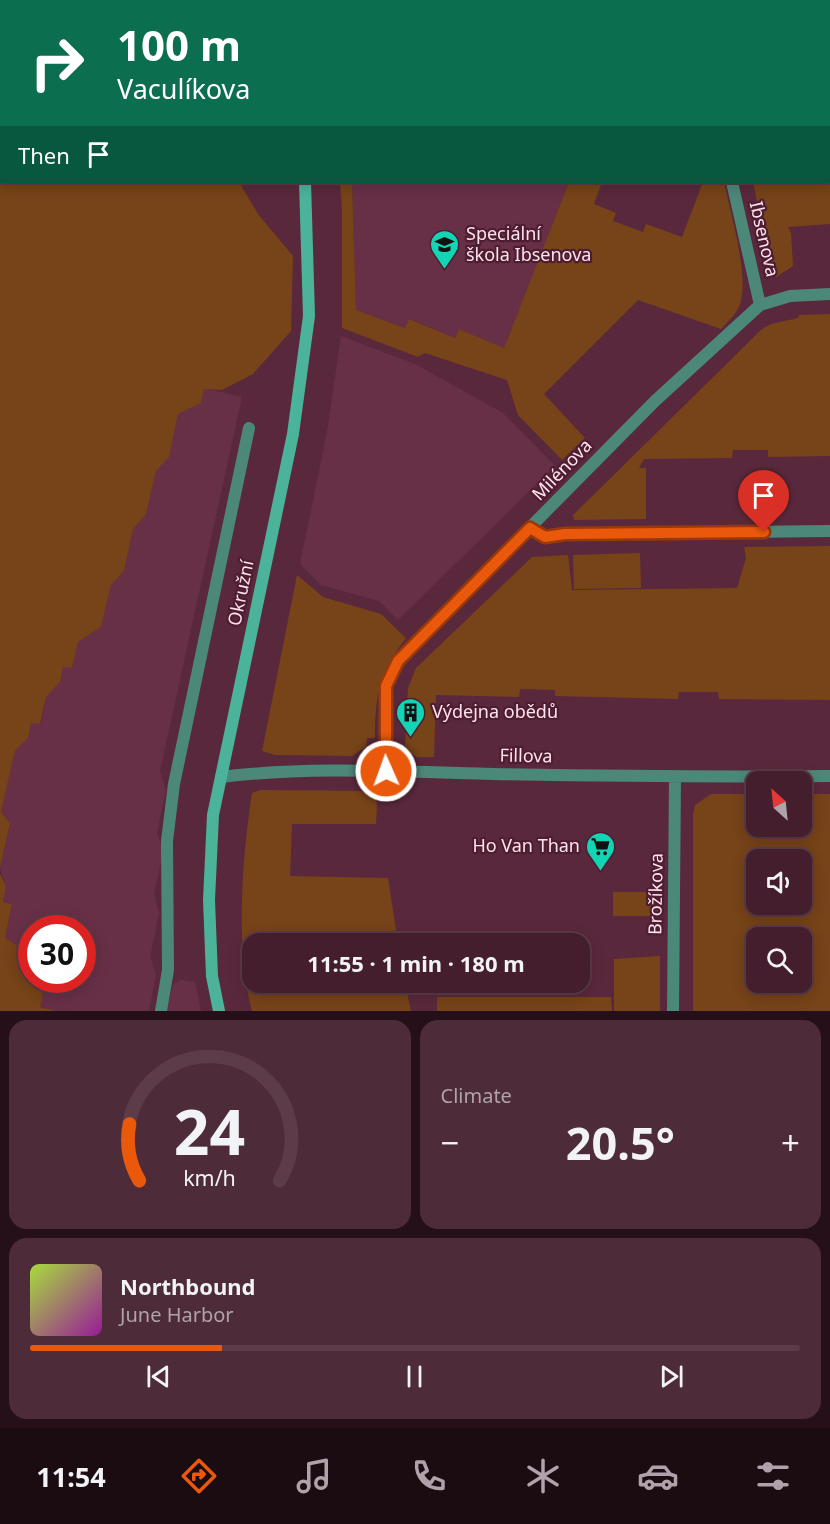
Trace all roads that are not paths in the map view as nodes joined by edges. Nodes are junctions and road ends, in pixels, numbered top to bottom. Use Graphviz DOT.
graph roads {
  1 [pos="305,183"];
  2 [pos="732,183"];
  3 [pos="830,294"];
  4 [pos="760,305"];
  5 [pos="249,428"];
  6 [pos="530,528"];
  7 [pos="830,531"];
  8 [pos="386,771"];
  9 [pos="830,776"];
  10 [pos="221,777"];
  11 [pos="675,778"];
  12 [pos="161,1011"];
  13 [pos="219,1011"];
  14 [pos="673,1011"];
  1 -- 10 [label="street, Okružní"];
  2 -- 4 [label="street, Ibsenova"];
  3 -- 4 [label="street, Milénova"];
  4 -- 6 [label="street, Milénova"];
  5 -- 12 [label="street"];
  6 -- 7 [label="street"];
  6 -- 8 [label="street, Milénova"];
  8 -- 10 [label="street, Fillova"];
  8 -- 11 [label="street, Fillova"];
  9 -- 11 [label="street, Fillova"];
  10 -- 13 [label="street, Okružní"];
  11 -- 14 [label="street, Brožíkova"];
}
